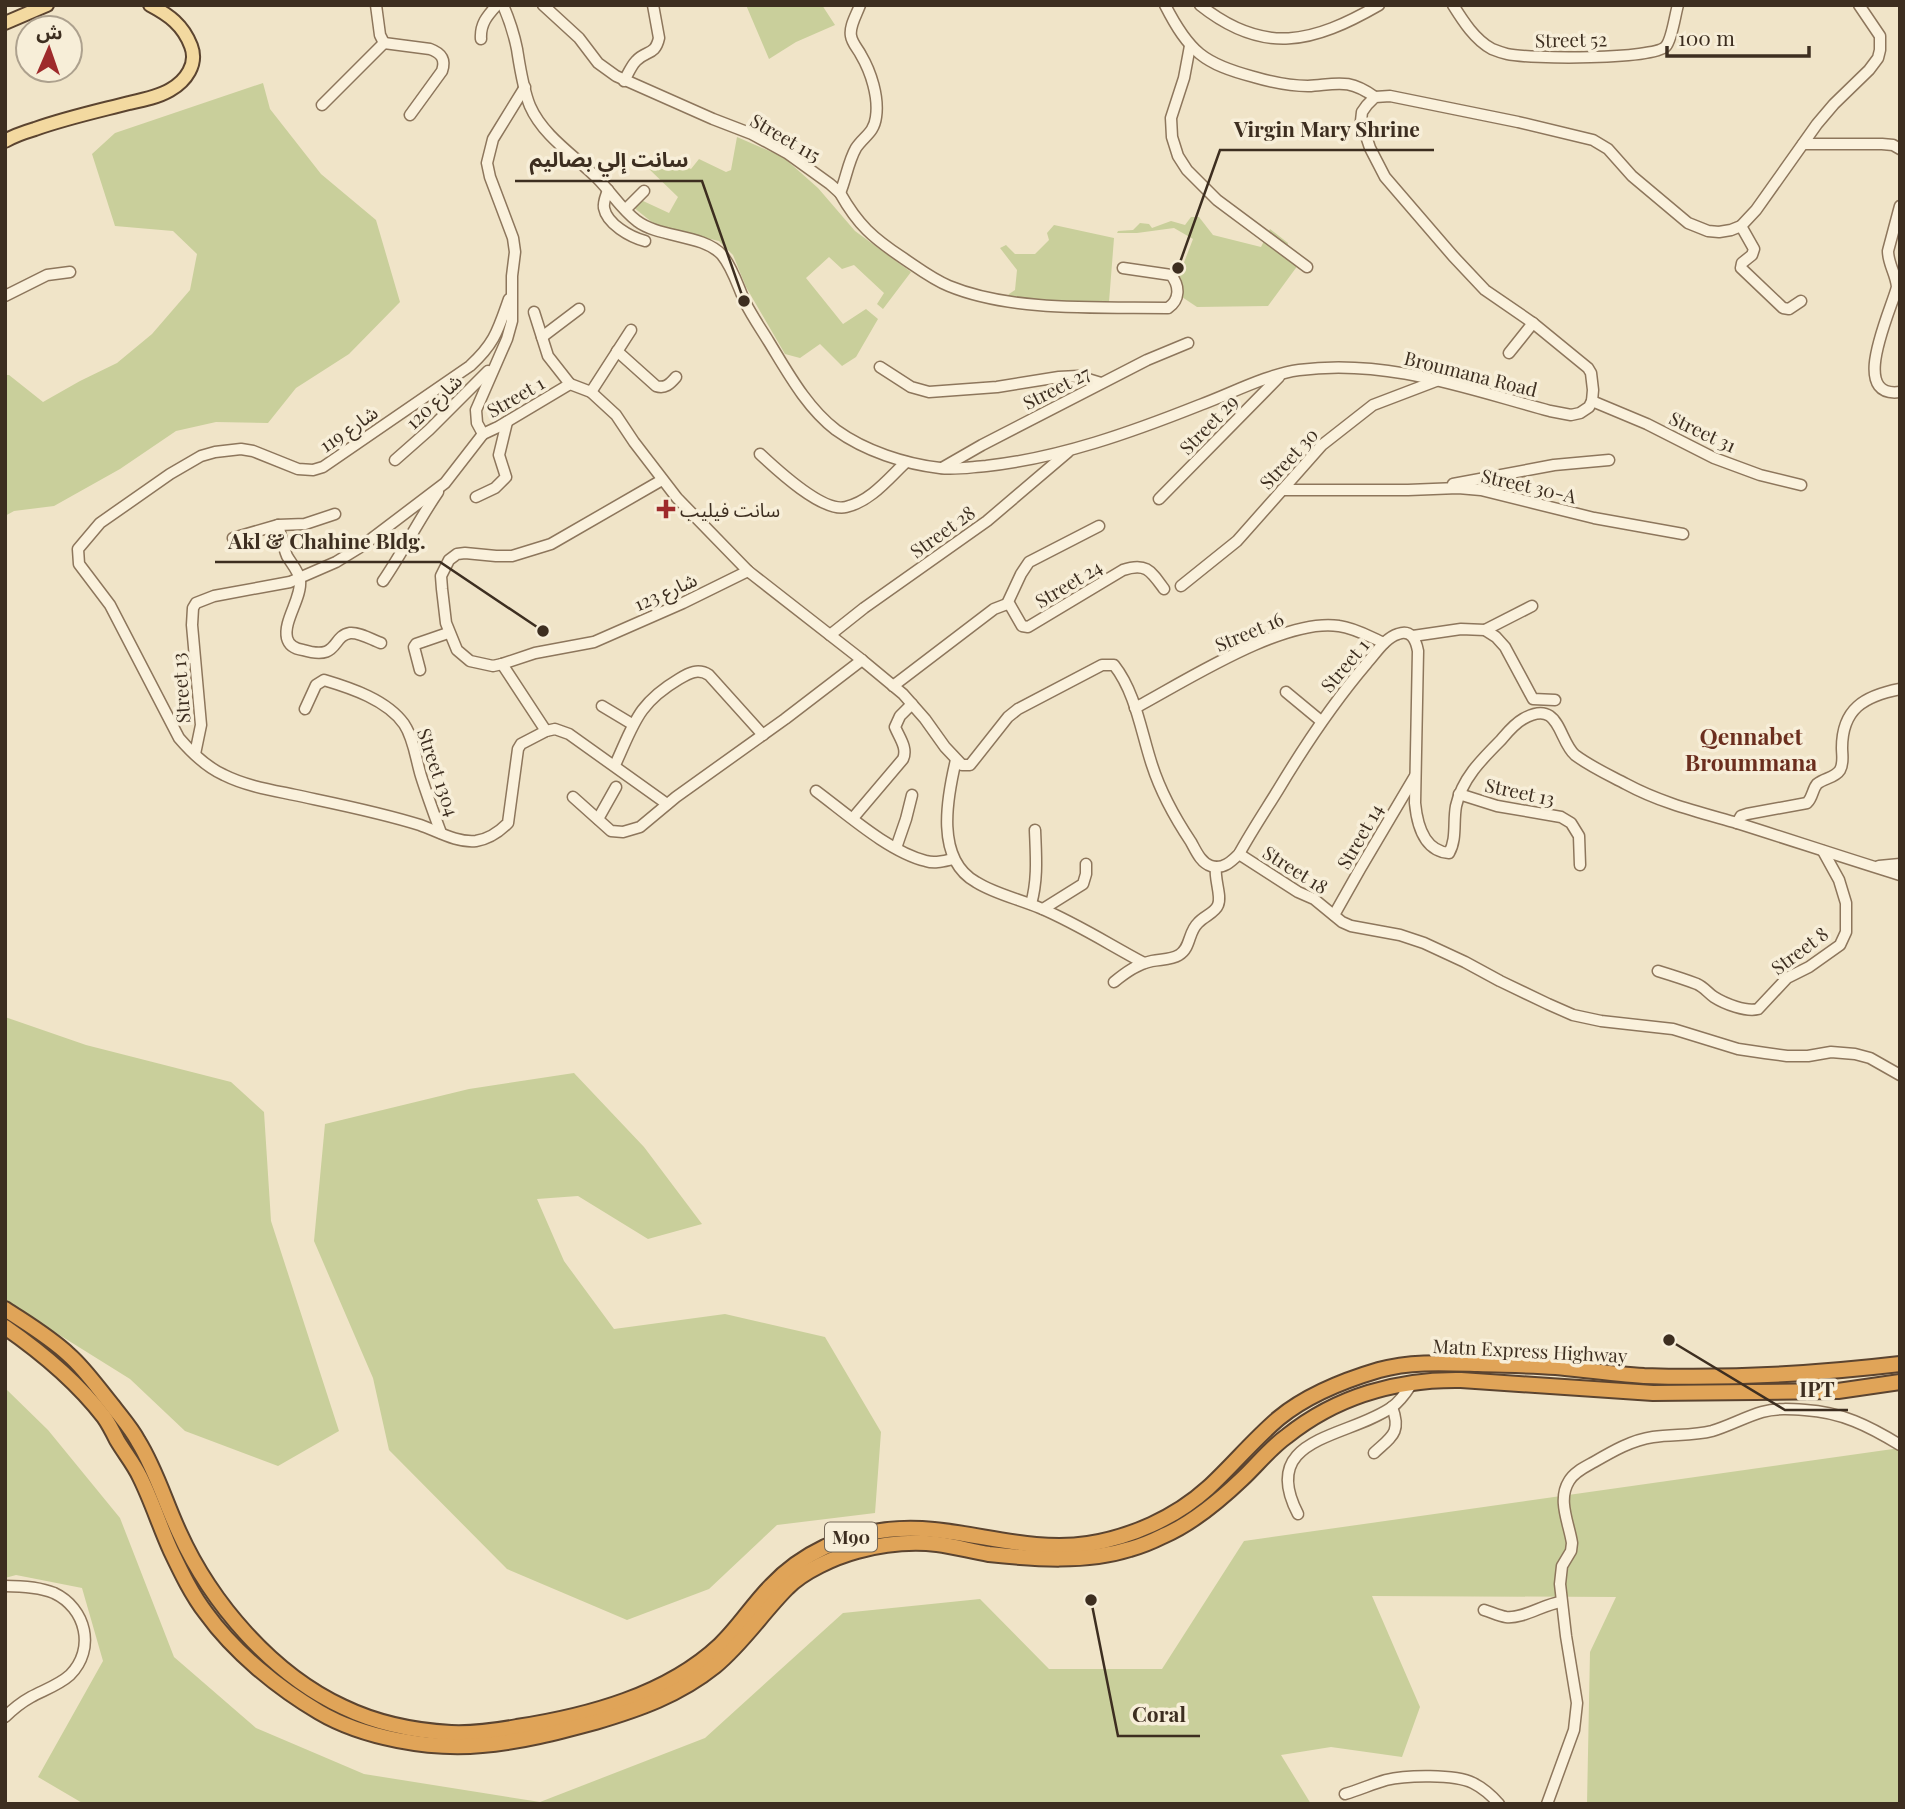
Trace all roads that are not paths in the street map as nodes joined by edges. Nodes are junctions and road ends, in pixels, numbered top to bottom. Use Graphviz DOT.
graph roads {
  1 [pos="47,5"];
  2 [pos="150,5"];
  3 [pos="376,5"];
  4 [pos="497,5"];
  5 [pos="503,5"];
  6 [pos="543,5"];
  7 [pos="653,5"];
  8 [pos="860,5"];
  9 [pos="1165,5"];
  10 [pos="1200,5"];
  11 [pos="1379,5"];
  12 [pos="1453,5"];
  13 [pos="1678,5"];
  14 [pos="1860,5"];
  15 [pos="6,19"];
  16 [pos="481,39"];
  17 [pos="384,43"];
  18 [pos="1191,46"];
  19 [pos="624,81"];
  20 [pos="525,87"];
  21 [pos="1375,97"];
  22 [pos="322,105"];
  23 [pos="410,115"];
  24 [pos="5,141"];
  25 [pos="1803,144"];
  26 [pos="1900,149"];
  27 [pos="608,190"];
  28 [pos="644,191"];
  29 [pos="839,194"];
  30 [pos="1900,206"];
  31 [pos="626,209"];
  32 [pos="1741,226"];
  33 [pos="645,241"];
  34 [pos="1307,267"];
  35 [pos="1123,268"];
  36 [pos="70,272"];
  37 [pos="512,290"];
  38 [pos="5,296"];
  39 [pos="1801,301"];
  40 [pos="579,309"];
  41 [pos="534,312"];
  42 [pos="1533,323"];
  43 [pos="631,330"];
  44 [pos="542,337"];
  45 [pos="1188,343"];
  46 [pos="617,351"];
  47 [pos="1509,353"];
  48 [pos="494,366"];
  49 [pos="880,367"];
  50 [pos="1282,374"];
  51 [pos="676,377"];
  52 [pos="1438,380"];
  53 [pos="1101,383"];
  54 [pos="570,384"];
  55 [pos="1900,392"];
  56 [pos="591,393"];
  57 [pos="1592,401"];
  58 [pos="507,422"];
  59 [pos="483,434"];
  60 [pos="1071,449"];
  61 [pos="760,454"];
  62 [pos="395,460"];
  63 [pos="1609,460"];
  64 [pos="905,462"];
  65 [pos="942,468"];
  66 [pos="663,480"];
  67 [pos="445,483"];
  68 [pos="1801,485"];
  69 [pos="1429,488"];
  70 [pos="1282,490"];
  71 [pos="477,497"];
  72 [pos="1159,499"];
  73 [pos="335,514"];
  74 [pos="278,525"];
  75 [pos="1099,526"];
  76 [pos="1683,534"];
  77 [pos="233,538"];
  78 [pos="748,570"];
  79 [pos="300,578"];
  80 [pos="383,581"];
  81 [pos="1181,586"];
  82 [pos="1164,589"];
  83 [pos="1007,604"];
  84 [pos="1532,606"];
  85 [pos="1485,630"];
  86 [pos="448,633"];
  87 [pos="830,635"];
  88 [pos="1413,636"];
  89 [pos="381,643"];
  90 [pos="1384,643"];
  91 [pos="862,660"];
  92 [pos="502,664"];
  93 [pos="420,670"];
  94 [pos="893,686"];
  95 [pos="1900,689"];
  96 [pos="1286,692"];
  97 [pos="1555,700"];
  98 [pos="912,704"];
  99 [pos="602,706"];
  100 [pos="1135,708"];
  101 [pos="305,709"];
  102 [pos="1321,721"];
  103 [pos="632,724"];
  104 [pos="546,730"];
  105 [pos="763,735"];
  106 [pos="195,754"];
  107 [pos="956,760"];
  108 [pos="615,765"];
  109 [pos="1416,775"];
  110 [pos="616,787"];
  111 [pos="816,791"];
  112 [pos="912,794"];
  113 [pos="1459,794"];
  114 [pos="573,797"];
  115 [pos="667,804"];
  116 [pos="853,818"];
  117 [pos="598,819"];
  118 [pos="1737,823"];
  119 [pos="1035,830"];
  120 [pos="441,832"];
  121 [pos="896,848"];
  122 [pos="1823,851"];
  123 [pos="1239,854"];
  124 [pos="953,859"];
  125 [pos="1086,864"];
  126 [pos="1900,864"];
  127 [pos="1580,865"];
  128 [pos="1871,866"];
  129 [pos="1216,867"];
  130 [pos="1900,875"];
  131 [pos="1031,904"];
  132 [pos="1043,909"];
  133 [pos="1334,915"];
  134 [pos="1144,963"];
  135 [pos="1658,971"];
  136 [pos="1114,982"];
  137 [pos="1900,1075"];
  138 [pos="5,1309"];
  139 [pos="5,1327"];
  140 [pos="1900,1364"];
  141 [pos="1414,1382"];
  142 [pos="1898,1384"];
  143 [pos="1392,1407"];
  144 [pos="1900,1445"];
  145 [pos="1374,1453"];
  146 [pos="1298,1514"];
  147 [pos="5,1586"];
  148 [pos="1561,1602"];
  149 [pos="1484,1610"];
  150 [pos="5,1717"];
  151 [pos="1345,1794"];
  152 [pos="1499,1804"];
  153 [pos="1547,1804"];
  1 -- 15 [label="main road"];
  2 -- 24 [label="main road"];
  3 -- 17 [label="street"];
  4 -- 16 [label="street"];
  5 -- 20 [label="street, Broumana Road"];
  6 -- 19 [label="street, Street 115"];
  7 -- 19 [label="street"];
  8 -- 29 [label="street, Street 115"];
  9 -- 18 [label="street"];
  10 -- 11 [label="street"];
  12 -- 13 [label="street, Street 52"];
  14 -- 25 [label="street"];
  17 -- 22 [label="street"];
  17 -- 23 [label="street"];
  18 -- 21 [label="street"];
  18 -- 34 [label="street"];
  19 -- 29 [label="street, Street 115"];
  20 -- 27 [label="street, Broumana Road"];
  20 -- 37 [label="street, Street 1"];
  21 -- 32 [label="street"];
  21 -- 42 [label="street"];
  25 -- 26 [label="street"];
  25 -- 32 [label="street"];
  27 -- 31 [label="street, Broumana Road"];
  27 -- 33 [label="street"];
  28 -- 31 [label="street"];
  29 -- 35 [label="street"];
  30 -- 55 [label="street"];
  31 -- 64 [label="street, Broumana Road"];
  32 -- 39 [label="street"];
  36 -- 38 [label="street"];
  37 -- 48 [label="street, Street 1"];
  37 -- 106 [label="street, شارع 119"];
  40 -- 44 [label="street"];
  41 -- 44 [label="street"];
  42 -- 47 [label="street"];
  42 -- 57 [label="street"];
  43 -- 46 [label="street"];
  44 -- 54 [label="street"];
  45 -- 53 [label="street, Street 27"];
  46 -- 51 [label="street"];
  46 -- 56 [label="street"];
  48 -- 59 [label="street, Street 1"];
  48 -- 62 [label="street, شارع 120"];
  49 -- 53 [label="street"];
  50 -- 52 [label="street, Broumana Road"];
  50 -- 60 [label="street, Broumana Road"];
  50 -- 72 [label="street, Street 29"];
  52 -- 57 [label="street, Broumana Road"];
  52 -- 70 [label="street, Street 30"];
  53 -- 65 [label="street, Street 27"];
  54 -- 56 [label="street, Street 1"];
  54 -- 58 [label="street, Street 1"];
  56 -- 66 [label="street, Street 1"];
  57 -- 68 [label="street, Street 31"];
  58 -- 59 [label="street, Street 1"];
  58 -- 71 [label="street"];
  59 -- 67 [label="street, Street 13"];
  60 -- 65 [label="street, Broumana Road"];
  60 -- 87 [label="street, Street 28"];
  61 -- 64 [label="street"];
  63 -- 69 [label="street"];
  64 -- 65 [label="street, Broumana Road"];
  66 -- 78 [label="street, Street 1"];
  66 -- 86 [label="street"];
  67 -- 79 [label="street, Street 13"];
  67 -- 80 [label="street"];
  69 -- 70 [label="street, Street 30-A"];
  69 -- 76 [label="street, Street 30-A"];
  70 -- 81 [label="street, Street 30"];
  73 -- 74 [label="street"];
  74 -- 77 [label="street"];
  74 -- 79 [label="street"];
  75 -- 83 [label="street"];
  78 -- 87 [label="street, Street 1"];
  78 -- 92 [label="street, شارع 123"];
  79 -- 89 [label="street"];
  79 -- 106 [label="street, Street 13"];
  82 -- 83 [label="street, Street 24"];
  83 -- 94 [label="street, Street 24"];
  84 -- 85 [label="street"];
  85 -- 88 [label="street, Street 1"];
  85 -- 97 [label="street"];
  86 -- 92 [label="street"];
  86 -- 93 [label="street"];
  87 -- 91 [label="street, Street 1"];
  88 -- 90 [label="street, Street 1"];
  88 -- 109 [label="street"];
  90 -- 100 [label="street, Street 16"];
  90 -- 102 [label="street, Street 1"];
  91 -- 94 [label="street, Street 1"];
  91 -- 105 [label="street"];
  92 -- 104 [label="street"];
  94 -- 98 [label="street, Street 1"];
  95 -- 118 [label="street"];
  96 -- 102 [label="street"];
  98 -- 107 [label="street, Street 1"];
  98 -- 116 [label="street"];
  99 -- 103 [label="street"];
  100 -- 107 [label="street"];
  100 -- 129 [label="street"];
  101 -- 120 [label="street, Street 1304"];
  102 -- 123 [label="street, Street 1"];
  103 -- 105 [label="street"];
  103 -- 108 [label="street"];
  104 -- 108 [label="street"];
  104 -- 120 [label="street"];
  105 -- 115 [label="street"];
  106 -- 120 [label="street"];
  107 -- 124 [label="street"];
  108 -- 115 [label="street"];
  109 -- 113 [label="street"];
  109 -- 133 [label="street, Street 14"];
  110 -- 117 [label="street"];
  111 -- 116 [label="street"];
  112 -- 121 [label="street"];
  113 -- 118 [label="street"];
  113 -- 127 [label="street, Street 13"];
  114 -- 117 [label="street"];
  115 -- 117 [label="street"];
  116 -- 121 [label="street"];
  118 -- 122 [label="street"];
  119 -- 131 [label="street"];
  121 -- 124 [label="street"];
  122 -- 128 [label="street"];
  122 -- 135 [label="street, Street 8"];
  123 -- 129 [label="street, Street 1"];
  123 -- 133 [label="street, Street 18"];
  124 -- 131 [label="street"];
  125 -- 132 [label="street"];
  126 -- 128 [label="street"];
  128 -- 130 [label="street"];
  129 -- 134 [label="street"];
  131 -- 132 [label="street"];
  132 -- 134 [label="street"];
  133 -- 137 [label="street, Street 18"];
  134 -- 136 [label="street"];
  138 -- 140 [label="highway, Matn Express Highway / M90"];
  139 -- 141 [label="highway, Matn Express Highway / M90"];
  141 -- 142 [label="highway, Matn Express Highway / M90"];
  141 -- 143 [label="street"];
  143 -- 145 [label="street"];
  143 -- 146 [label="street"];
  144 -- 148 [label="street"];
  147 -- 150 [label="street"];
  148 -- 149 [label="street"];
  148 -- 153 [label="street"];
  151 -- 152 [label="street"];
}
